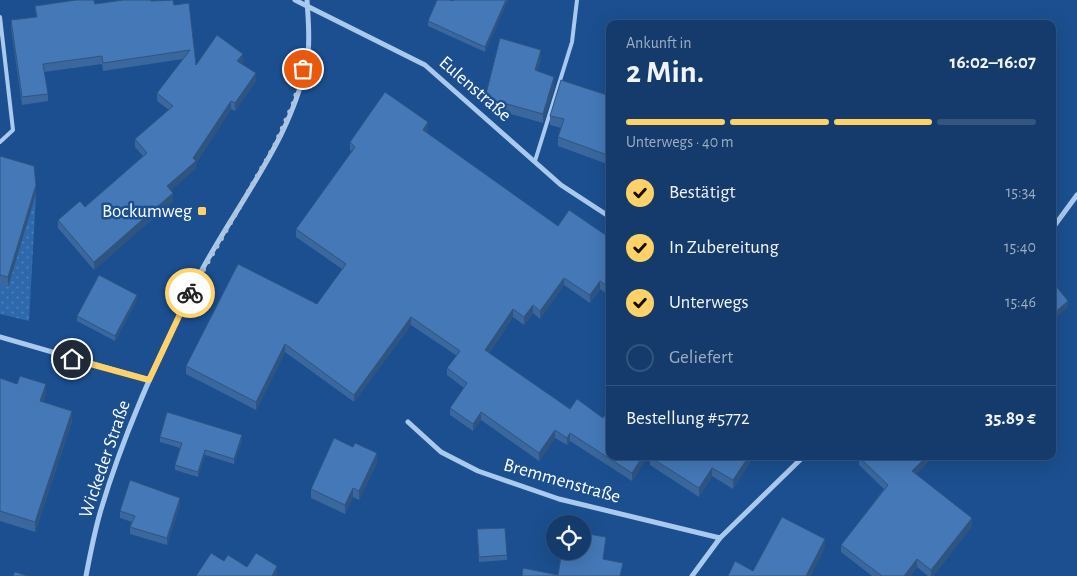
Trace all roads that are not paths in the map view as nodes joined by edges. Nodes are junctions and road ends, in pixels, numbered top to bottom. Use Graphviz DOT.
graph roads {
  1 [pos="296,0"];
  2 [pos="577,0"];
  3 [pos="307,2"];
  4 [pos="0,17"];
  5 [pos="0,142"];
  6 [pos="534,161"];
  7 [pos="1077,195"];
  8 [pos="606,214"];
  9 [pos="1056,224"];
  10 [pos="0,337"];
  11 [pos="149,380"];
  12 [pos="408,422"];
  13 [pos="800,460"];
  14 [pos="720,538"];
  15 [pos="86,576"];
  16 [pos="692,576"];
  1 -- 3 [label="street, Eulenstraße"];
  2 -- 6 [label="lane"];
  3 -- 6 [label="street, Eulenstraße"];
  3 -- 11 [label="street, Wickeder Straße"];
  4 -- 5 [label="lane"];
  6 -- 8 [label="street, Eulenstraße"];
  7 -- 9 [label="street"];
  10 -- 11 [label="street"];
  11 -- 15 [label="street, Wickeder Straße"];
  12 -- 14 [label="street, Bremmenstraße"];
  13 -- 14 [label="street"];
  14 -- 16 [label="street"];
}
